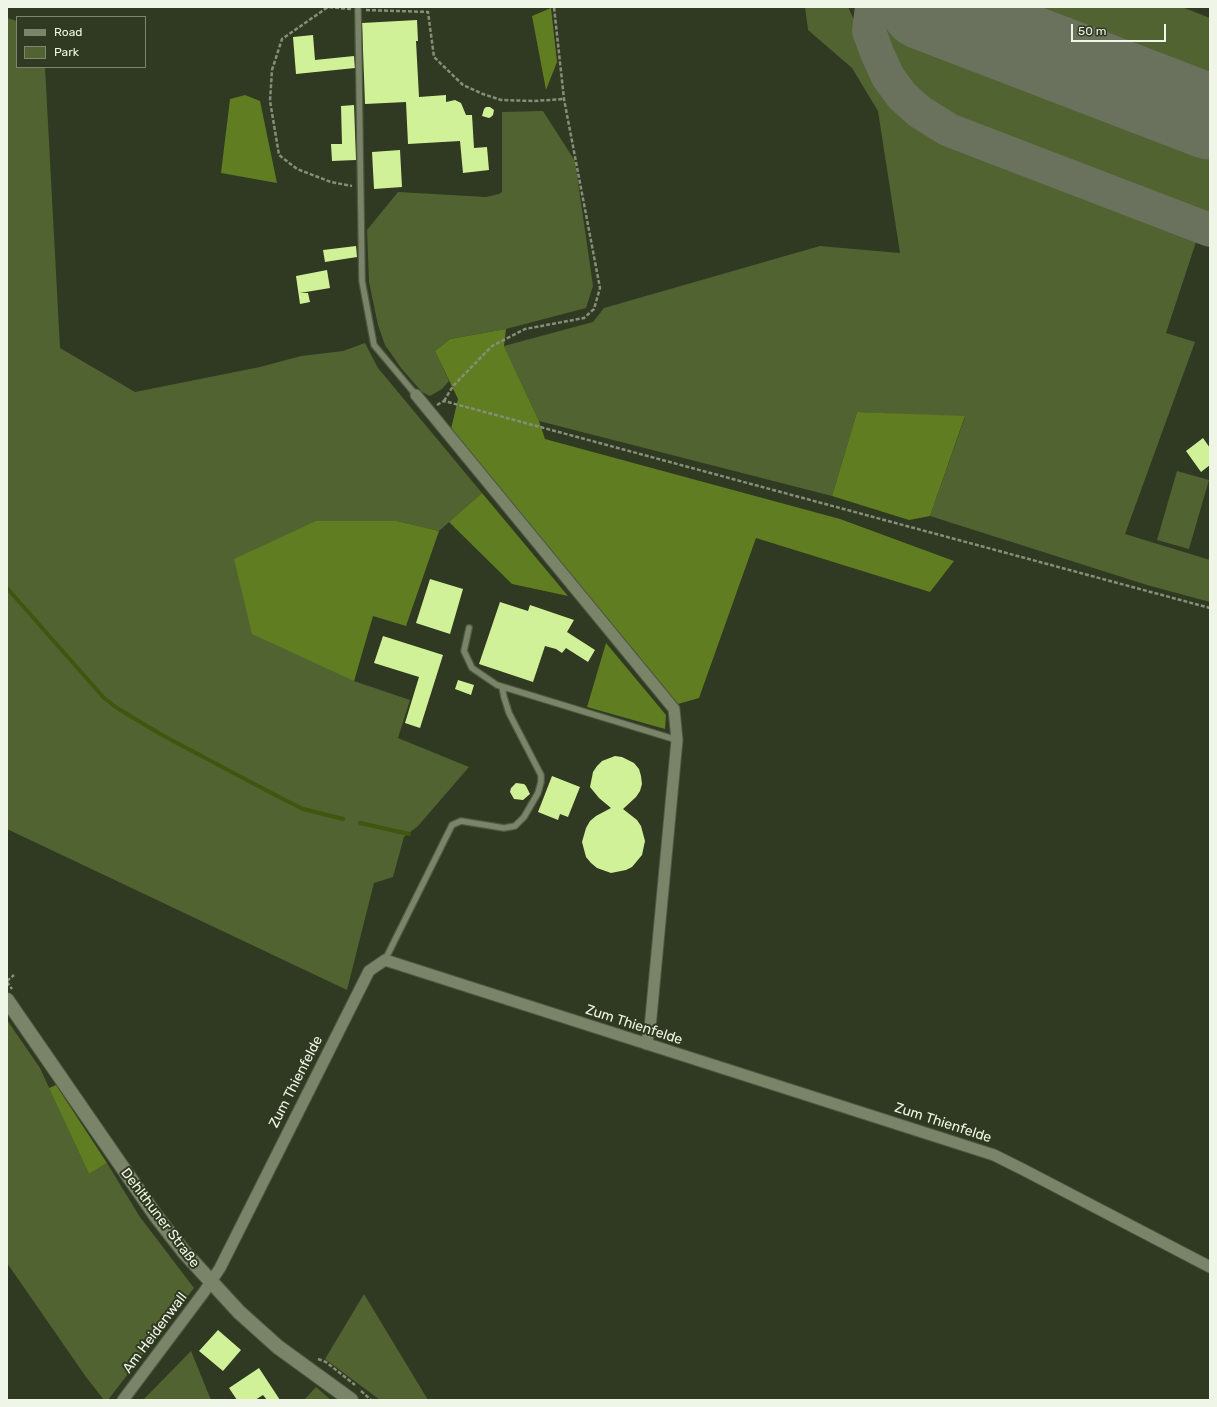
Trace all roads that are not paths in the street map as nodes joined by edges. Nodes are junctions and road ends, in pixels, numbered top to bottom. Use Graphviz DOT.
graph roads {
  1 [pos="358,10"];
  2 [pos="416,395"];
  3 [pos="469,628"];
  4 [pos="502,687"];
  5 [pos="677,740"];
  6 [pos="386,960"];
  7 [pos="7,1000"];
  8 [pos="646,1044"];
  9 [pos="1210,1267"];
  10 [pos="210,1283"];
  11 [pos="123,1400"];
  12 [pos="351,1400"];
  1 -- 2 [label="lane"];
  2 -- 5 [label="street"];
  3 -- 4 [label="lane"];
  4 -- 5 [label="lane"];
  4 -- 6 [label="lane"];
  5 -- 8 [label="street"];
  6 -- 8 [label="street, Zum Thienfelde"];
  6 -- 10 [label="street, Zum Thienfelde"];
  7 -- 10 [label="street, Dehlthuner Straße"];
  8 -- 9 [label="street, Zum Thienfelde"];
  10 -- 11 [label="street, Am Heidenwall"];
  10 -- 12 [label="street, Dehlthuner Straße"];
}
